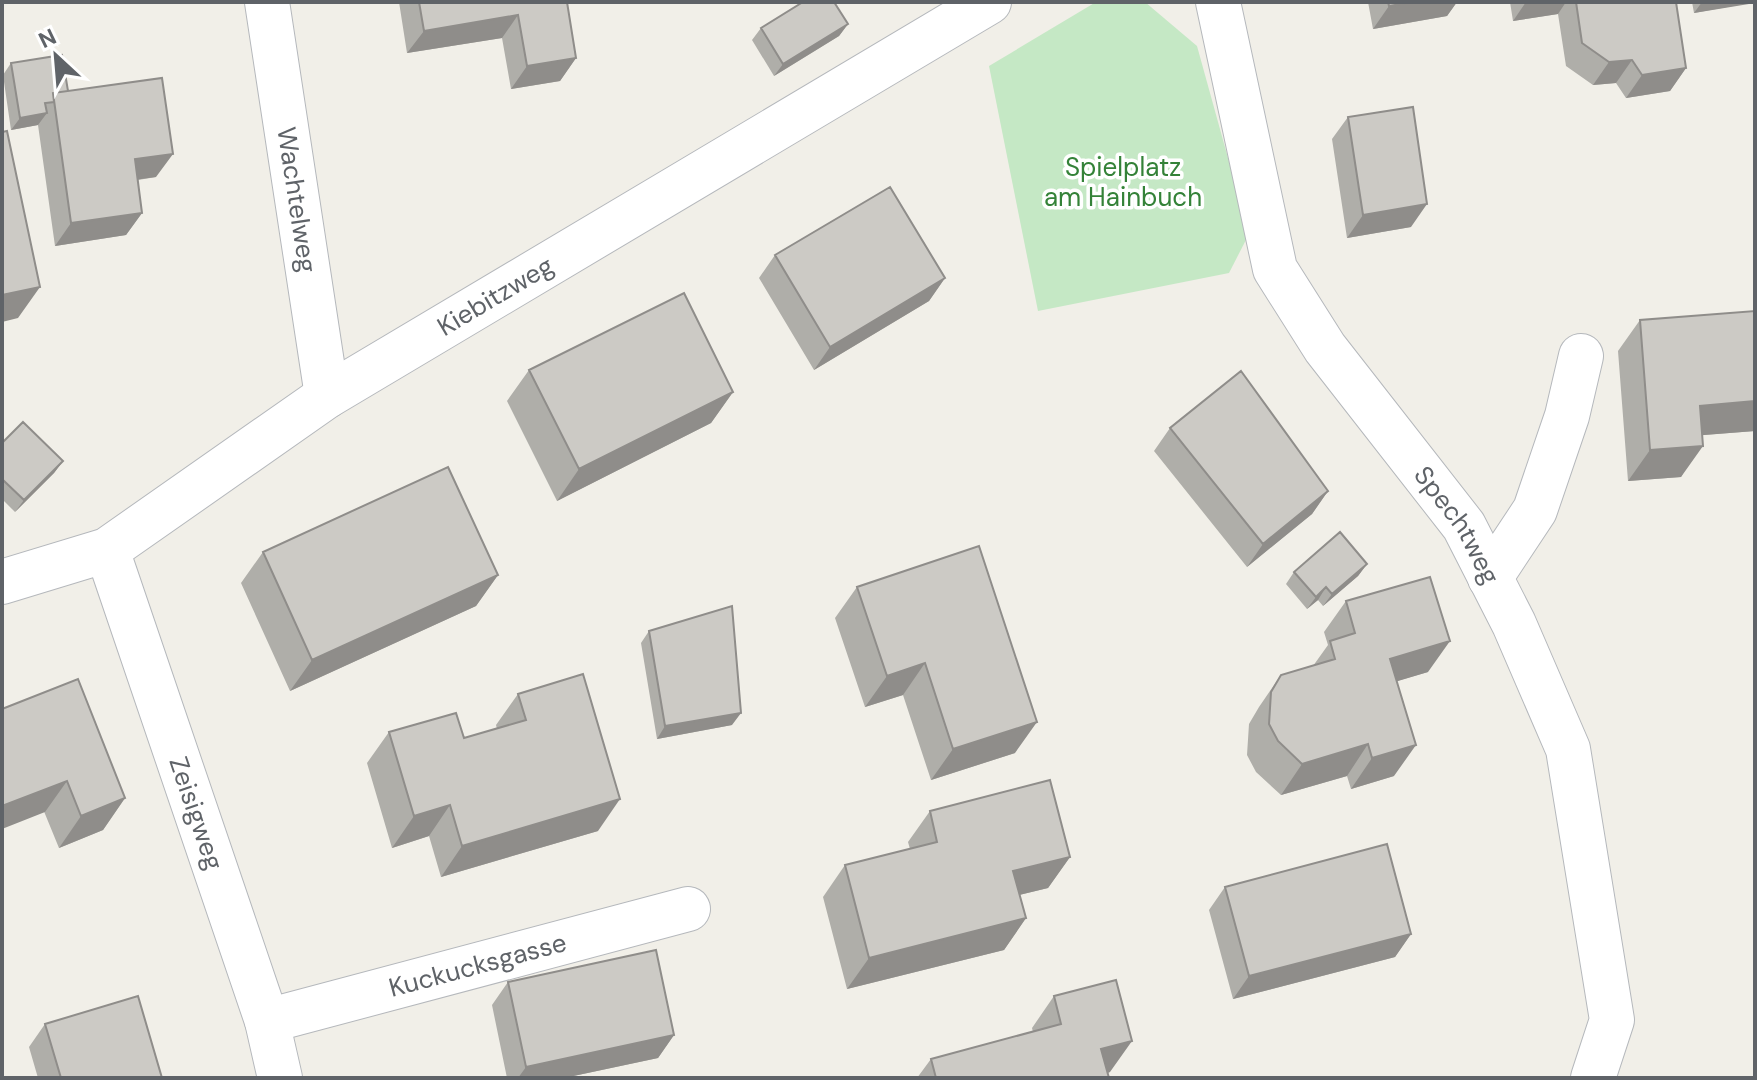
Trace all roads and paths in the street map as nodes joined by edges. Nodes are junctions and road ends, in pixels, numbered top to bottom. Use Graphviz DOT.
graph roads {
  1 [pos="267,2"];
  2 [pos="989,2"];
  3 [pos="1218,2"];
  4 [pos="1581,356"];
  5 [pos="327,396"];
  6 [pos="107,550"];
  7 [pos="1490,578"];
  8 [pos="2,582"];
  9 [pos="688,909"];
  10 [pos="267,1021"];
  11 [pos="280,1078"];
  12 [pos="1593,1078"];
  1 -- 5 [label="street, Wachtelweg"];
  2 -- 5 [label="street, Kiebitzweg"];
  3 -- 7 [label="street, Spechtweg"];
  4 -- 7 [label="street"];
  5 -- 6 [label="street, Kiebitzweg"];
  6 -- 8 [label="street, Kiebitzweg"];
  6 -- 10 [label="street, Zeisigweg"];
  7 -- 12 [label="street, Spechtweg"];
  9 -- 10 [label="street, Kuckucksgasse"];
  10 -- 11 [label="street, Zeisigweg"];
}
